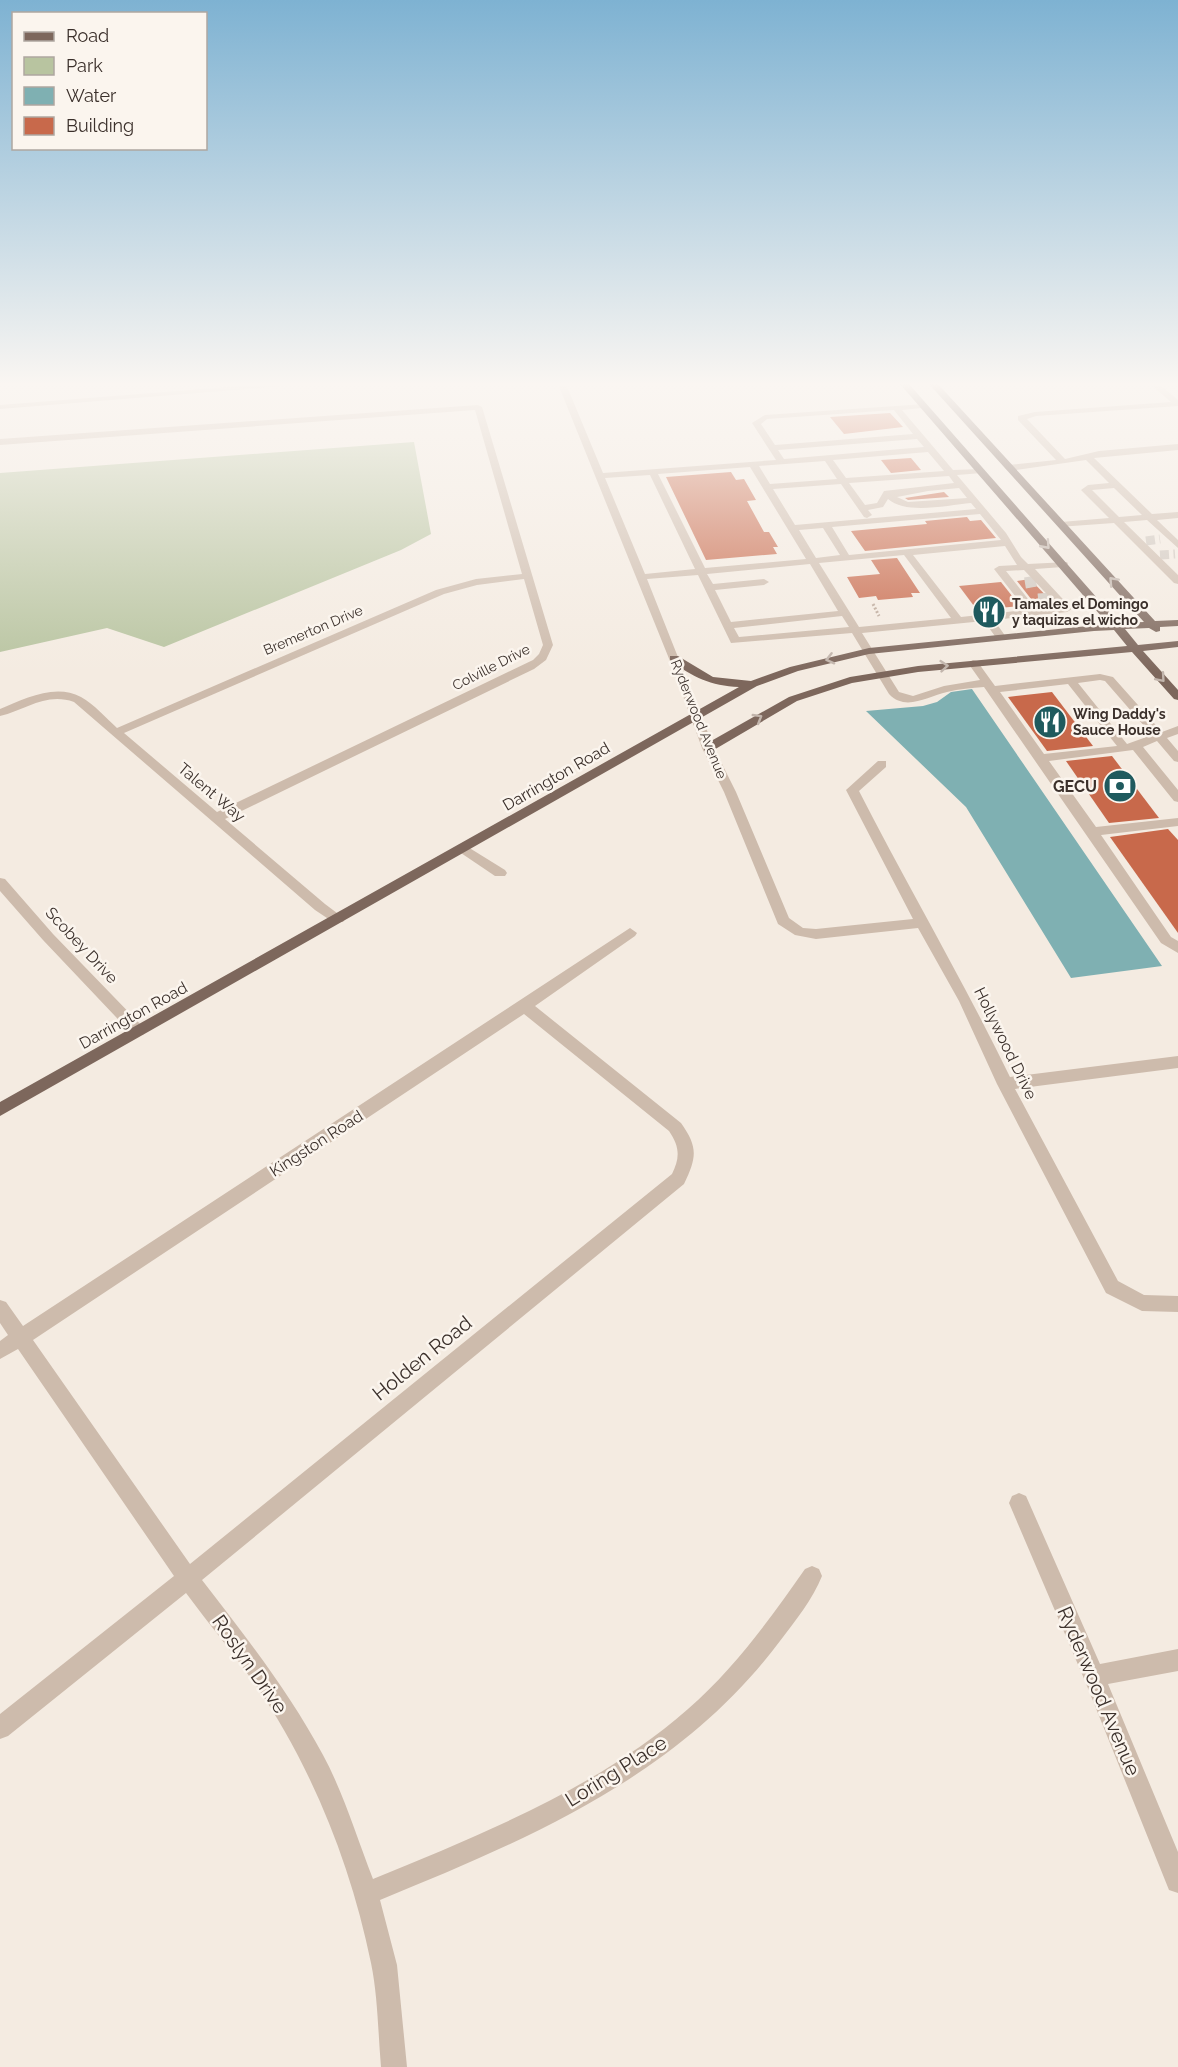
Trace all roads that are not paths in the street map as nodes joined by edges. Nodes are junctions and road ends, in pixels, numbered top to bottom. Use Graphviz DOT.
graph roads {
  1 [pos="499,480"];
  2 [pos="602,480"];
  3 [pos="657,480"];
  4 [pos="762,480"];
  5 [pos="850,480"];
  6 [pos="958,480"];
  7 [pos="1002,480"];
  8 [pos="1007,480"];
  9 [pos="1112,480"];
  10 [pos="843,481"];
  11 [pos="962,485"];
  12 [pos="1117,485"];
  13 [pos="766,487"];
  14 [pos="925,489"];
  15 [pos="974,500"];
  16 [pos="862,508"];
  17 [pos="983,511"];
  18 [pos="1178,515"];
  19 [pos="1149,517"];
  20 [pos="1116,520"];
  21 [pos="871,521"];
  22 [pos="826,525"];
  23 [pos="1061,525"];
  24 [pos="791,528"];
  25 [pos="1005,543"];
  26 [pos="1169,543"];
  27 [pos="906,552"];
  28 [pos="1155,555"];
  29 [pos="846,558"];
  30 [pos="811,561"];
  31 [pos="1063,564"];
  32 [pos="1026,567"];
  33 [pos="700,572"];
  34 [pos="527,576"];
  35 [pos="641,577"];
  36 [pos="764,582"];
  37 [pos="708,588"];
  38 [pos="1017,592"];
  39 [pos="1033,612"];
  40 [pos="844,613"];
  41 [pos="987,618"];
  42 [pos="957,620"];
  43 [pos="1178,623"];
  44 [pos="1153,625"];
  45 [pos="727,626"];
  46 [pos="1117,627"];
  47 [pos="854,628"];
  48 [pos="1001,637"];
  49 [pos="1174,644"];
  50 [pos="1135,648"];
  51 [pos="869,651"];
  52 [pos="1178,654"];
  53 [pos="674,658"];
  54 [pos="973,663"];
  55 [pos="882,673"];
  56 [pos="1071,681"];
  57 [pos="753,684"];
  58 [pos="989,686"];
  59 [pos="1178,698"];
  60 [pos="0,713"];
  61 [pos="695,715"];
  62 [pos="1178,730"];
  63 [pos="117,732"];
  64 [pos="1160,736"];
  65 [pos="1130,747"];
  66 [pos="708,748"];
  67 [pos="1041,758"];
  68 [pos="1178,758"];
  69 [pos="882,764"];
  70 [pos="1178,798"];
  71 [pos="218,817"];
  72 [pos="1178,822"];
  73 [pos="1092,832"];
  74 [pos="463,848"];
  75 [pos="500,873"];
  76 [pos="0,882"];
  77 [pos="338,919"];
  78 [pos="921,923"];
  79 [pos="630,933"];
  80 [pos="1178,948"];
  81 [pos="525,1006"];
  82 [pos="138,1031"];
  83 [pos="1178,1062"];
  84 [pos="1005,1084"];
  85 [pos="0,1110"];
  86 [pos="1178,1304"];
  87 [pos="0,1308"];
  88 [pos="20,1338"];
  89 [pos="0,1351"];
  90 [pos="1019,1503"];
  91 [pos="812,1576"];
  92 [pos="189,1580"];
  93 [pos="1178,1660"];
  94 [pos="1094,1676"];
  95 [pos="0,1728"];
  96 [pos="1178,1881"];
  97 [pos="366,1894"];
  98 [pos="394,2067"];
  1 -- 34 [label="street, Colville Drive"];
  2 -- 35 [label="street, Ryderwood Avenue"];
  3 -- 33 [label="street"];
  4 -- 13 [label="street"];
  5 -- 10 [label="street"];
  6 -- 11 [label="street"];
  7 -- 31 [label="main road, one-way"];
  8 -- 23 [label="main road"];
  9 -- 12 [label="street"];
  10 -- 13 [label="street"];
  10 -- 16 [label="street"];
  11 -- 14 [label="street"];
  11 -- 15 [label="street"];
  12 -- 19 [label="street"];
  12 -- 20 [label="street"];
  13 -- 24 [label="street"];
  14 -- 15 [label="street"];
  14 -- 16 [label="street"];
  15 -- 17 [label="street"];
  16 -- 21 [label="street"];
  17 -- 21 [label="street"];
  17 -- 25 [label="street"];
  18 -- 19 [label="street"];
  19 -- 20 [label="street"];
  19 -- 26 [label="street"];
  20 -- 23 [label="street"];
  20 -- 28 [label="street"];
  21 -- 22 [label="street"];
  22 -- 24 [label="street"];
  22 -- 29 [label="street"];
  44 -- 23 [label="main road, one-way"];
  24 -- 30 [label="street"];
  25 -- 27 [label="street"];
  25 -- 32 [label="street"];
  27 -- 29 [label="street"];
  27 -- 42 [label="street"];
  29 -- 30 [label="street"];
  30 -- 33 [label="street"];
  30 -- 40 [label="street"];
  31 -- 32 [label="street"];
  31 -- 46 [label="main road"];
  32 -- 38 [label="street"];
  32 -- 39 [label="street"];
  33 -- 35 [label="street"];
  33 -- 37 [label="street"];
  34 -- 63 [label="street, Bremerton Drive"];
  34 -- 71 [label="street, Colville Drive"];
  35 -- 53 [label="street, Ryderwood Avenue"];
  36 -- 37 [label="street"];
  37 -- 45 [label="street"];
  38 -- 38 [label="street"];
  38 -- 39 [label="street"];
  39 -- 41 [label="street"];
  40 -- 45 [label="street"];
  40 -- 47 [label="street"];
  41 -- 42 [label="street"];
  41 -- 48 [label="street"];
  42 -- 47 [label="street"];
  43 -- 44 [label="main road, Darrington Road"];
  44 -- 46 [label="main road, Darrington Road"];
  44 -- 49 [label="main road"];
  45 -- 47 [label="street"];
  46 -- 48 [label="main road, Darrington Road"];
  46 -- 50 [label="main road"];
  47 -- 51 [label="street"];
  48 -- 51 [label="main road, Darrington Road"];
  49 -- 50 [label="main road"];
  49 -- 52 [label="main road"];
  50 -- 54 [label="main road"];
  50 -- 59 [label="main road, one-way"];
  51 -- 55 [label="street"];
  51 -- 57 [label="main road, Darrington Road, one-way"];
  53 -- 57 [label="main road"];
  53 -- 61 [label="street, Ryderwood Avenue"];
  55 -- 54 [label="main road, one-way"];
  54 -- 58 [label="street"];
  55 -- 58 [label="street"];
  66 -- 55 [label="main road, one-way"];
  56 -- 58 [label="street"];
  56 -- 64 [label="street"];
  56 -- 65 [label="street"];
  57 -- 61 [label="main road, Darrington Road"];
  58 -- 67 [label="street"];
  60 -- 63 [label="street, Talent Way"];
  61 -- 66 [label="street, Ryderwood Avenue"];
  61 -- 74 [label="main road, Darrington Road"];
  62 -- 64 [label="street"];
  63 -- 71 [label="street, Talent Way"];
  64 -- 65 [label="street"];
  64 -- 68 [label="street"];
  65 -- 67 [label="street"];
  65 -- 70 [label="street"];
  66 -- 78 [label="street, Ryderwood Avenue"];
  67 -- 73 [label="street"];
  69 -- 78 [label="street, Hollywood Drive"];
  71 -- 77 [label="street, Talent Way"];
  72 -- 73 [label="street"];
  73 -- 80 [label="street"];
  74 -- 75 [label="street"];
  74 -- 77 [label="main road, Darrington Road"];
  76 -- 82 [label="street, Scobey Drive"];
  77 -- 82 [label="main road, Darrington Road"];
  78 -- 84 [label="street, Hollywood Drive"];
  79 -- 81 [label="street, Kingston Road"];
  81 -- 88 [label="street, Kingston Road"];
  81 -- 92 [label="street, Holden Road"];
  82 -- 85 [label="main road, Darrington Road"];
  83 -- 84 [label="street"];
  84 -- 86 [label="street, Hollywood Drive"];
  87 -- 88 [label="street, Roslyn Drive"];
  88 -- 89 [label="street, Kingston Road"];
  88 -- 92 [label="street, Roslyn Drive"];
  90 -- 94 [label="street, Ryderwood Avenue"];
  91 -- 97 [label="street, Loring Place"];
  92 -- 95 [label="street, Holden Road"];
  92 -- 97 [label="street, Roslyn Drive"];
  93 -- 94 [label="street"];
  94 -- 96 [label="street, Ryderwood Avenue"];
  97 -- 98 [label="street, Roslyn Drive"];
}
